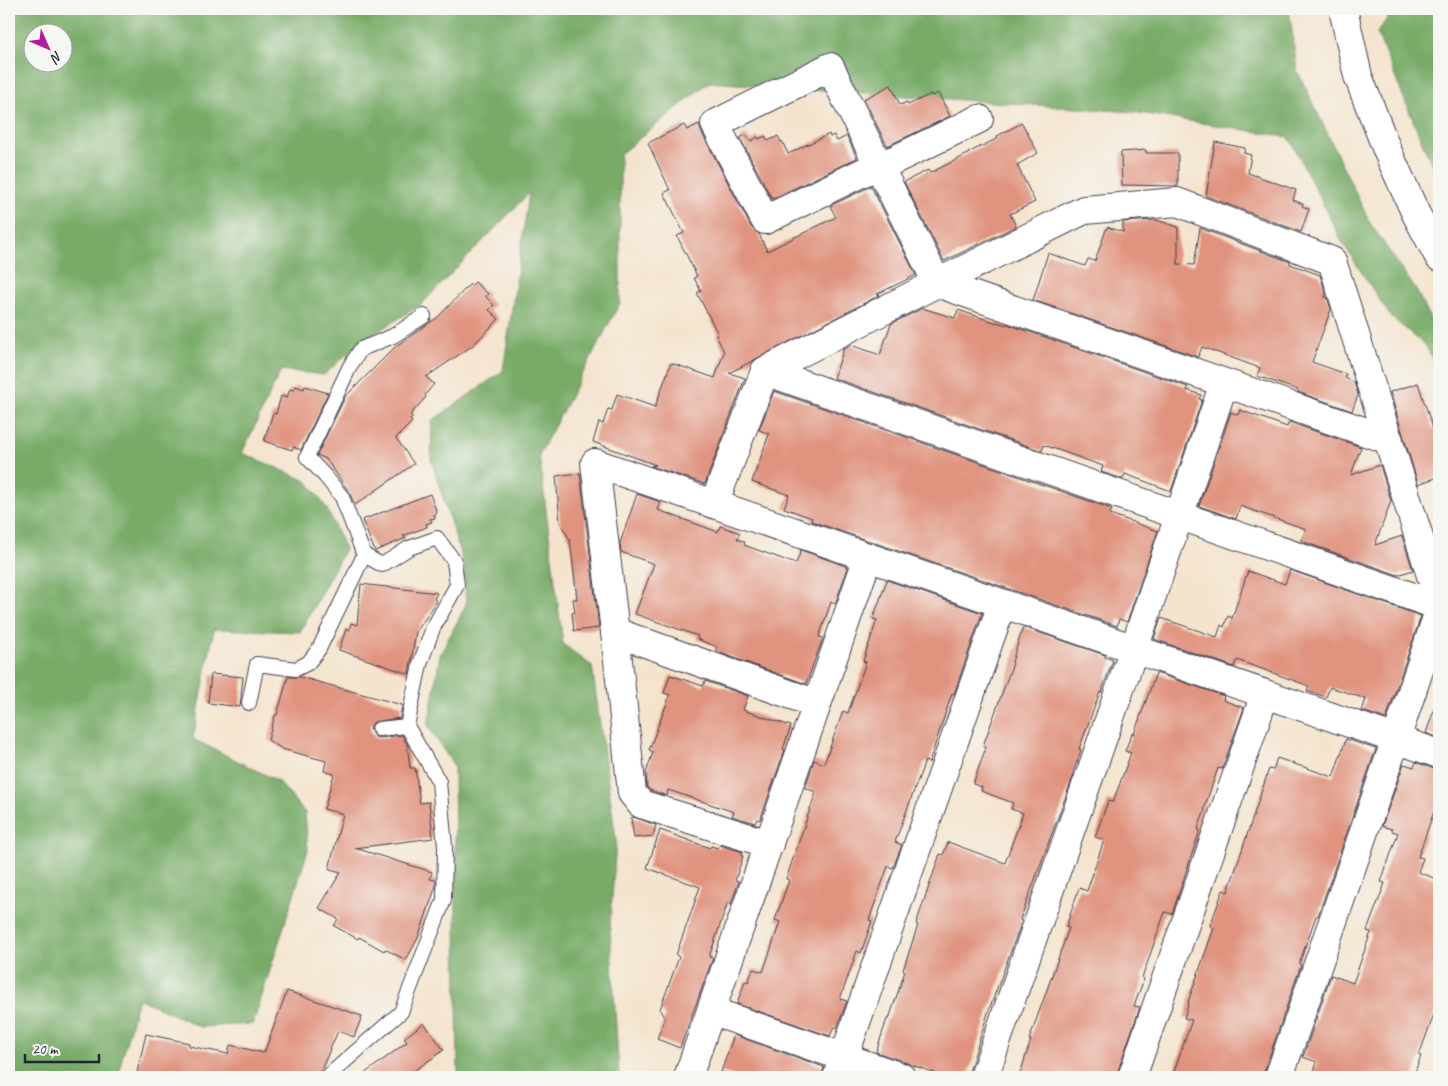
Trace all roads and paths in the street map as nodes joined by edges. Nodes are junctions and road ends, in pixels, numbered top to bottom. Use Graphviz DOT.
graph roads {
  1 [pos="1343,9"];
  2 [pos="978,119"];
  3 [pos="878,165"];
  4 [pos="1439,257"];
  5 [pos="937,283"];
  6 [pos="424,316"];
  7 [pos="765,371"];
  8 [pos="1224,383"];
  9 [pos="1390,440"];
  10 [pos="714,504"];
  11 [pos="1179,515"];
  12 [pos="364,556"];
  13 [pos="868,557"];
  14 [pos="1439,601"];
  15 [pos="1002,604"];
  16 [pos="1439,606"];
  17 [pos="1439,611"];
  18 [pos="615,632"];
  19 [pos="1134,649"];
  20 [pos="1265,694"];
  21 [pos="249,703"];
  22 [pos="817,704"];
  23 [pos="407,726"];
  24 [pos="379,729"];
  25 [pos="1396,740"];
  26 [pos="1439,754"];
  27 [pos="769,844"];
  28 [pos="711,1011"];
  29 [pos="840,1067"];
  30 [pos="327,1077"];
  31 [pos="688,1077"];
  32 [pos="901,1077"];
  33 [pos="984,1077"];
  34 [pos="1132,1077"];
  35 [pos="1279,1077"];
  1 -- 4 [label="street"];
  2 -- 3 [label="street"];
  3 -- 3 [label="street"];
  3 -- 5 [label="street"];
  5 -- 7 [label="street"];
  5 -- 8 [label="street"];
  5 -- 9 [label="street"];
  6 -- 12 [label="lane"];
  7 -- 10 [label="street"];
  7 -- 11 [label="street"];
  8 -- 9 [label="street"];
  8 -- 11 [label="street"];
  9 -- 14 [label="street"];
  10 -- 13 [label="street"];
  10 -- 18 [label="street"];
  11 -- 16 [label="street"];
  11 -- 19 [label="street"];
  12 -- 21 [label="lane"];
  12 -- 23 [label="lane"];
  13 -- 15 [label="street"];
  13 -- 22 [label="street"];
  15 -- 19 [label="street"];
  15 -- 29 [label="street"];
  17 -- 25 [label="street"];
  18 -- 22 [label="street"];
  18 -- 27 [label="street"];
  19 -- 20 [label="street"];
  19 -- 33 [label="street"];
  20 -- 25 [label="street"];
  20 -- 34 [label="street"];
  22 -- 27 [label="street"];
  23 -- 24 [label="lane"];
  23 -- 30 [label="lane"];
  25 -- 26 [label="street"];
  25 -- 35 [label="street"];
  27 -- 28 [label="street"];
  28 -- 29 [label="street"];
  28 -- 31 [label="street"];
  29 -- 32 [label="street"];
}
